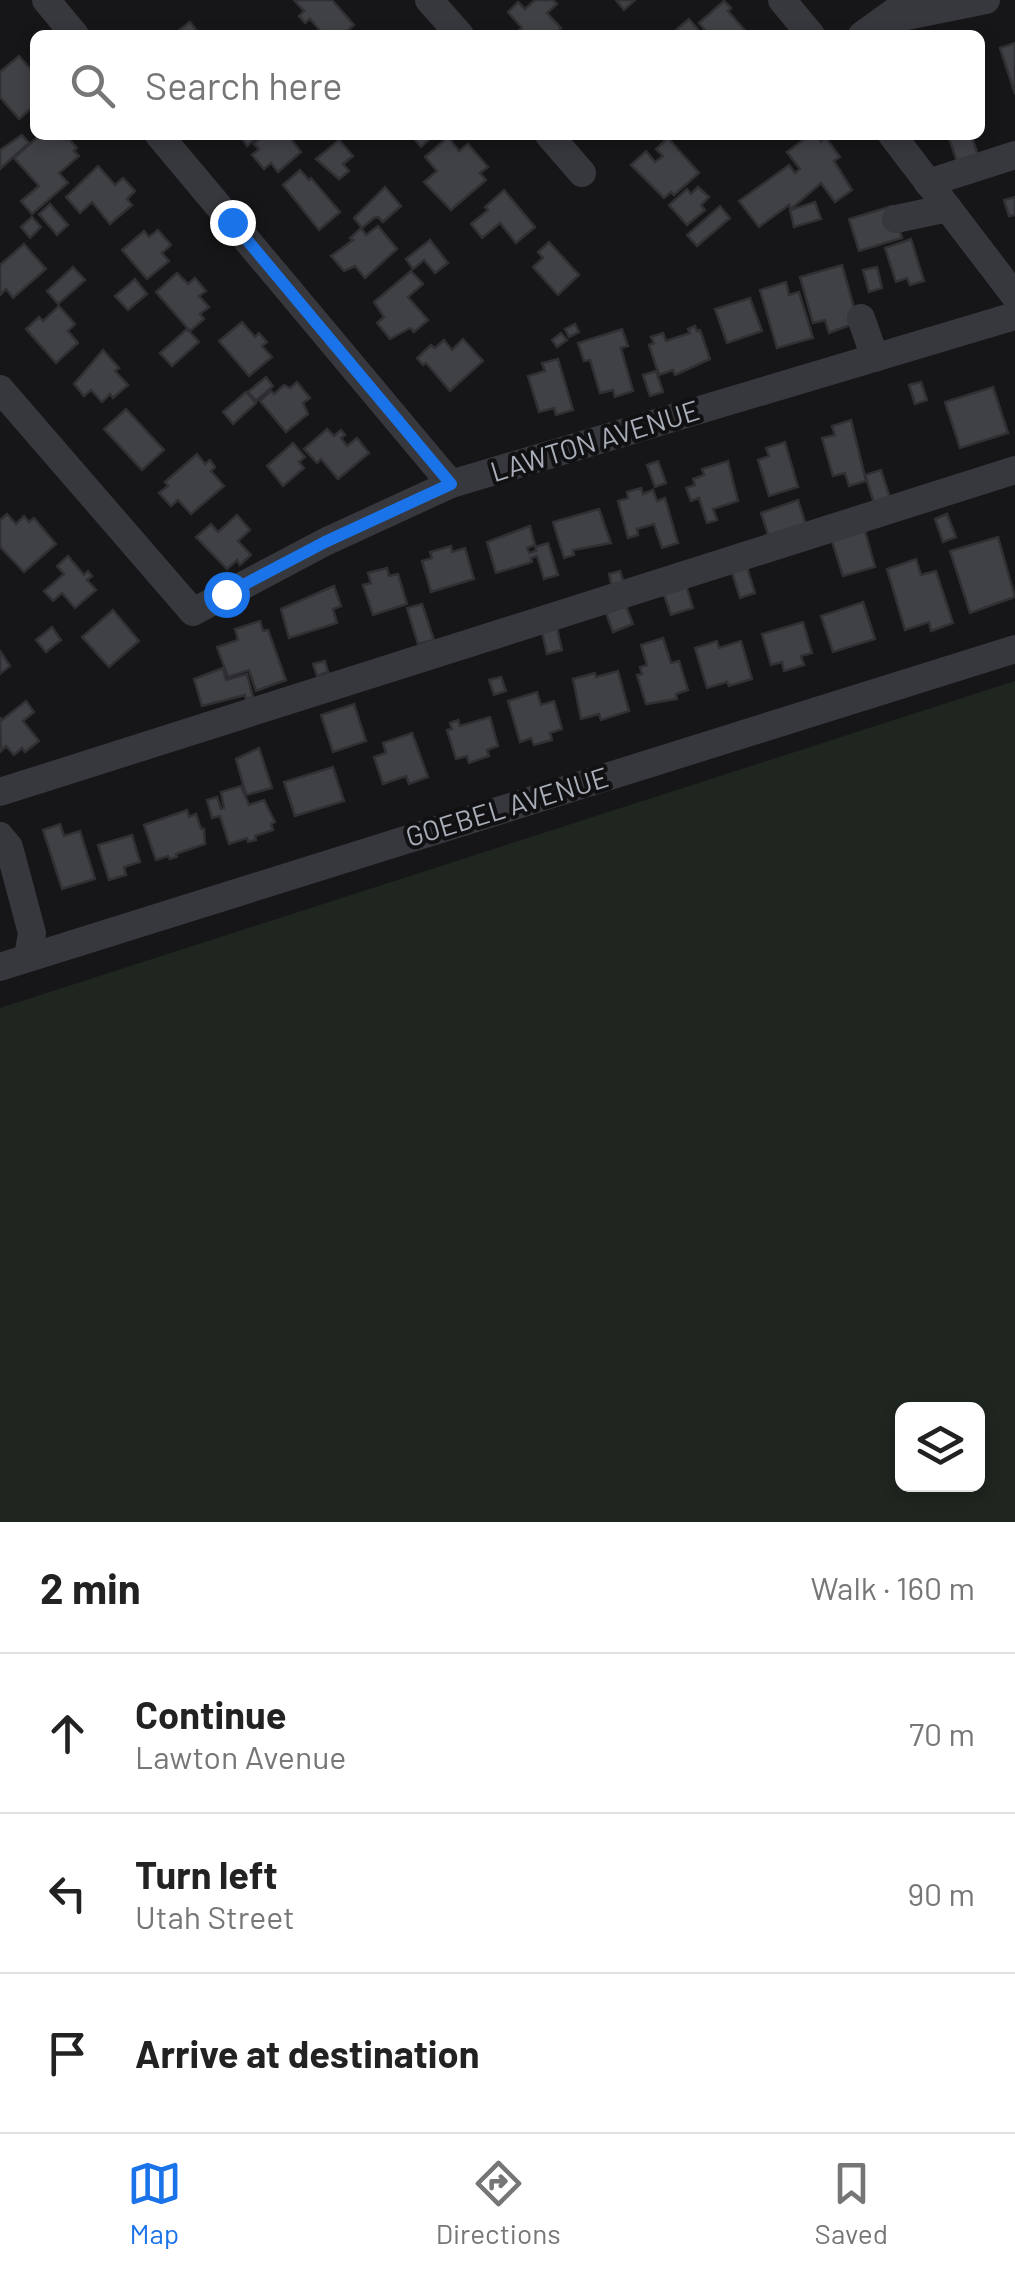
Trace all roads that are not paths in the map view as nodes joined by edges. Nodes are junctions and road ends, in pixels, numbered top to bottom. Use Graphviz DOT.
graph roads {
  1 [pos="46,0"];
  2 [pos="429,0"];
  3 [pos="782,0"];
  4 [pos="909,0"];
  5 [pos="986,0"];
  6 [pos="888,20"];
  7 [pos="71,30"];
  8 [pos="456,30"];
  9 [pos="808,30"];
  10 [pos="871,30"];
  11 [pos="163,140"];
  12 [pos="553,140"];
  13 [pos="896,140"];
  14 [pos="1015,155"];
  15 [pos="582,173"];
  16 [pos="928,183"];
  17 [pos="948,208"];
  18 [pos="896,219"];
  19 [pos="1015,296"];
  20 [pos="1015,316"];
  21 [pos="861,318"];
  22 [pos="875,358"];
  23 [pos="0,389"];
  24 [pos="1015,470"];
  25 [pos="451,484"];
  26 [pos="1015,648"];
  27 [pos="0,792"];
  28 [pos="0,836"];
  29 [pos="28,957"];
  30 [pos="0,966"];
  1 -- 7 [label="street"];
  2 -- 8 [label="street"];
  3 -- 9 [label="street"];
  4 -- 6 [label="street"];
  5 -- 6 [label="street"];
  6 -- 10 [label="street"];
  11 -- 25 [label="street"];
  12 -- 15 [label="street"];
  13 -- 16 [label="street"];
  14 -- 16 [label="street"];
  16 -- 17 [label="street"];
  17 -- 18 [label="street"];
  17 -- 19 [label="street"];
  20 -- 22 [label="street, LAWTON AVENUE"];
  21 -- 22 [label="street"];
  22 -- 25 [label="street, LAWTON AVENUE"];
  23 -- 25 [label="street, LAWTON AVENUE"];
  24 -- 27 [label="street"];
  26 -- 29 [label="street, GOEBEL AVENUE"];
  28 -- 29 [label="street"];
  29 -- 30 [label="street, GOEBEL AVENUE"];
}
